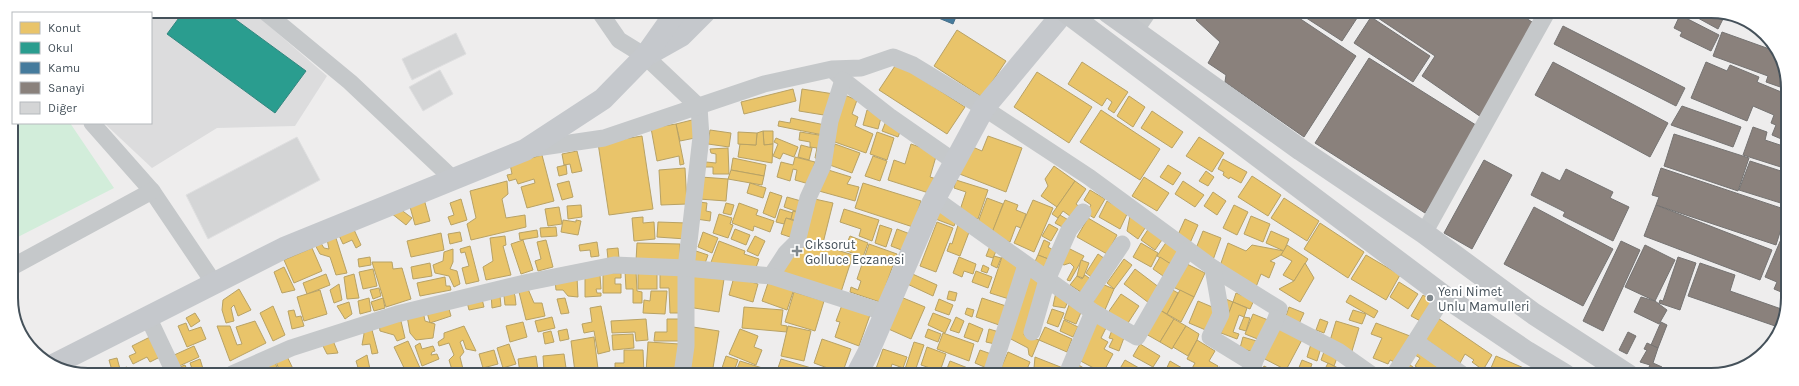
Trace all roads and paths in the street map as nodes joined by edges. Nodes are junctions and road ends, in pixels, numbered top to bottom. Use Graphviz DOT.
graph roads {
  1 [pos="272,18"];
  2 [pos="604,18"];
  3 [pos="672,18"];
  4 [pos="699,18"];
  5 [pos="1060,18"];
  6 [pos="1073,18"];
  7 [pos="1117,18"];
  8 [pos="1144,18"];
  9 [pos="1544,18"];
  10 [pos="1135,31"];
  11 [pos="645,56"];
  12 [pos="837,74"];
  13 [pos="699,107"];
  14 [pos="984,108"];
  15 [pos="93,124"];
  16 [pos="525,150"];
  17 [pos="955,162"];
  18 [pos="453,179"];
  19 [pos="152,191"];
  20 [pos="935,199"];
  21 [pos="1083,212"];
  22 [pos="1424,233"];
  23 [pos="1122,244"];
  24 [pos="1188,250"];
  25 [pos="18,264"];
  26 [pos="1026,265"];
  27 [pos="686,268"];
  28 [pos="1213,268"];
  29 [pos="772,276"];
  30 [pos="1047,280"];
  31 [pos="214,283"];
  32 [pos="1444,296"];
  33 [pos="1088,308"];
  34 [pos="886,313"];
  35 [pos="148,317"];
  36 [pos="1276,319"];
  37 [pos="1032,332"];
  38 [pos="1416,342"];
  39 [pos="59,362"];
  40 [pos="171,368"];
  41 [pos="246,368"];
  42 [pos="683,368"];
  43 [pos="860,368"];
  44 [pos="994,368"];
  45 [pos="1069,368"];
  46 [pos="1250,368"];
  47 [pos="1252,368"];
  48 [pos="1362,368"];
  49 [pos="1399,368"];
  50 [pos="1453,368"];
  51 [pos="1553,368"];
  52 [pos="1617,368"];
  1 -- 18 [label="street"];
  2 -- 11 [label="street"];
  3 -- 11 [label="street"];
  4 -- 11 [label="street"];
  5 -- 14 [label="street"];
  6 -- 32 [label="main road"];
  7 -- 10 [label="main road"];
  8 -- 10 [label="street"];
  9 -- 22 [label="street"];
  10 -- 22 [label="main road"];
  11 -- 13 [label="street"];
  11 -- 16 [label="street"];
  12 -- 13 [label="street"];
  12 -- 14 [label="street"];
  12 -- 17 [label="street"];
  12 -- 29 [label="street"];
  13 -- 16 [label="street"];
  13 -- 27 [label="street"];
  14 -- 17 [label="street"];
  14 -- 24 [label="street"];
  15 -- 19 [label="street"];
  16 -- 18 [label="street"];
  17 -- 20 [label="street"];
  18 -- 31 [label="street"];
  19 -- 25 [label="street"];
  19 -- 31 [label="street"];
  20 -- 26 [label="street"];
  20 -- 34 [label="street"];
  21 -- 30 [label="street"];
  22 -- 52 [label="main road"];
  23 -- 33 [label="street"];
  24 -- 28 [label="street"];
  24 -- 33 [label="street"];
  26 -- 30 [label="street"];
  26 -- 44 [label="street"];
  27 -- 29 [label="street"];
  27 -- 41 [label="street"];
  27 -- 42 [label="street"];
  28 -- 36 [label="street"];
  28 -- 46 [label="street"];
  29 -- 34 [label="street"];
  30 -- 33 [label="street"];
  30 -- 37 [label="street"];
  31 -- 35 [label="street"];
  32 -- 38 [label="street"];
  32 -- 51 [label="main road"];
  33 -- 45 [label="street"];
  34 -- 43 [label="street"];
  35 -- 39 [label="street"];
  35 -- 40 [label="street"];
  36 -- 47 [label="street"];
  36 -- 48 [label="street"];
  38 -- 49 [label="street"];
  38 -- 50 [label="street"];
}
